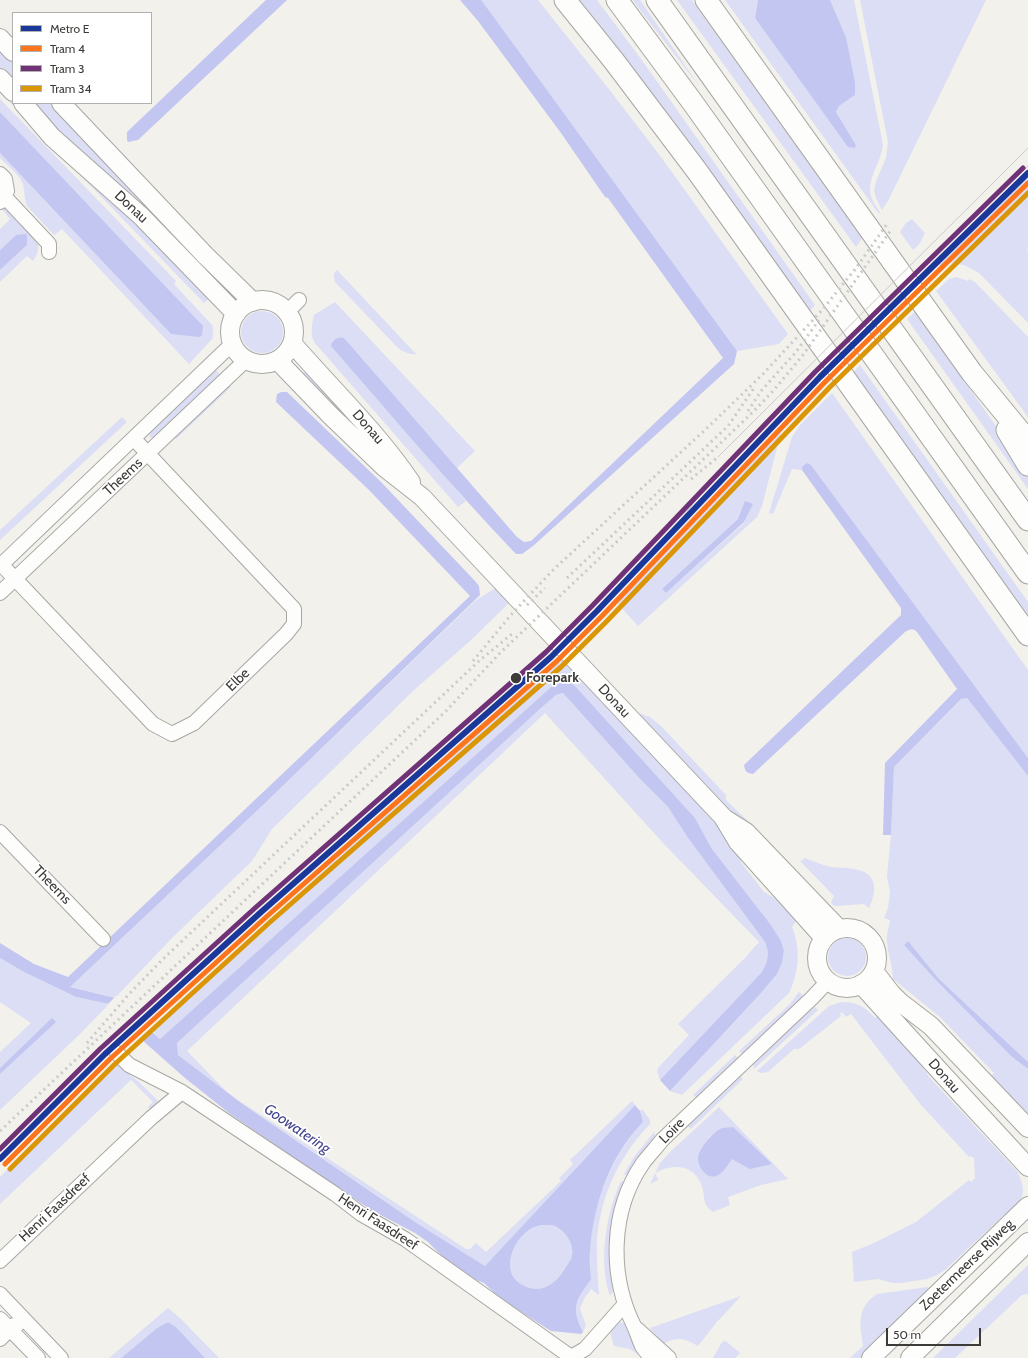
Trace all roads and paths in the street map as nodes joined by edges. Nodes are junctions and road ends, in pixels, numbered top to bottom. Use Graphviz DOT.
graph roads {
  1 [pos="565,0"];
  2 [pos="617,0"];
  3 [pos="657,0"];
  4 [pos="706,0"];
  5 [pos="0,38"];
  6 [pos="12,51"];
  7 [pos="0,78"];
  8 [pos="12,91"];
  9 [pos="24,104"];
  10 [pos="62,104"];
  11 [pos="0,174"];
  12 [pos="2,199"];
  13 [pos="49,252"];
  14 [pos="253,302"];
  15 [pos="236,314"];
  16 [pos="292,343"];
  17 [pos="232,344"];
  18 [pos="246,360"];
  19 [pos="278,361"];
  20 [pos="972,373"];
  21 [pos="134,439"];
  22 [pos="1028,441"];
  23 [pos="148,453"];
  24 [pos="1028,465"];
  25 [pos="422,497"];
  26 [pos="1028,520"];
  27 [pos="0,565"];
  28 [pos="1028,573"];
  29 [pos="15,578"];
  30 [pos="0,593"];
  31 [pos="1028,635"];
  32 [pos="0,832"];
  33 [pos="831,934"];
  34 [pos="103,939"];
  35 [pos="874,971"];
  36 [pos="828,981"];
  37 [pos="861,984"];
  38 [pos="117,1053"];
  39 [pos="182,1092"];
  40 [pos="1028,1128"];
  41 [pos="1028,1167"];
  42 [pos="1022,1212"];
  43 [pos="1027,1243"];
  44 [pos="0,1261"];
  45 [pos="0,1294"];
  46 [pos="625,1304"];
  47 [pos="0,1319"];
  48 [pos="29,1325"];
  49 [pos="635,1328"];
  50 [pos="10,1329"];
  51 [pos="0,1339"];
  52 [pos="571,1357"];
  53 [pos="38,1358"];
  54 [pos="61,1358"];
  55 [pos="652,1358"];
  56 [pos="669,1358"];
  57 [pos="871,1358"];
  58 [pos="910,1358"];
  1 -- 31 [label="highway"];
  2 -- 28 [label="highway"];
  3 -- 26 [label="highway"];
  4 -- 20 [label="highway"];
  5 -- 6 [label="main road"];
  7 -- 8 [label="main road"];
  9 -- 15 [label="main road, Donau"];
  10 -- 14 [label="main road, Donau"];
  11 -- 12 [label="street"];
  12 -- 13 [label="street"];
  14 -- 15 [label="main road"];
  14 -- 16 [label="main road"];
  15 -- 17 [label="main road"];
  16 -- 19 [label="main road"];
  16 -- 25 [label="main road, Donau"];
  17 -- 18 [label="main road"];
  17 -- 21 [label="street, Theems"];
  18 -- 19 [label="main road"];
  18 -- 23 [label="street, Theems"];
  19 -- 25 [label="main road, Donau"];
  20 -- 22 [label="highway"];
  20 -- 24 [label="highway"];
  21 -- 23 [label="street, Elbe"];
  21 -- 27 [label="street, Theems"];
  23 -- 29 [label="street, Theems"];
  23 -- 29 [label="street, Elbe"];
  25 -- 33 [label="main road, Donau"];
  27 -- 29 [label="street, Elbe"];
  29 -- 30 [label="street, Theems"];
  32 -- 34 [label="street, Theems"];
  33 -- 35 [label="main road"];
  33 -- 36 [label="main road"];
  35 -- 37 [label="main road"];
  35 -- 40 [label="main road, Donau"];
  36 -- 37 [label="main road"];
  36 -- 46 [label="street, Loire"];
  37 -- 41 [label="main road, Donau"];
  38 -- 39 [label="street, Henri Faasdreef"];
  39 -- 44 [label="street, Henri Faasdreef"];
  39 -- 52 [label="street, Henri Faasdreef"];
  42 -- 57 [label="main road, Zoetermeerse Rijweg"];
  43 -- 58 [label="main road, Zoetermeerse Rijweg"];
  45 -- 48 [label="street"];
  46 -- 49 [label="street, Loire"];
  46 -- 52 [label="street, Henri Faasdreef"];
  47 -- 50 [label="street"];
  48 -- 50 [label="street"];
  48 -- 54 [label="street"];
  49 -- 55 [label="street, Loire"];
  49 -- 56 [label="street, Loire"];
  50 -- 51 [label="street"];
  50 -- 53 [label="street"];
}
